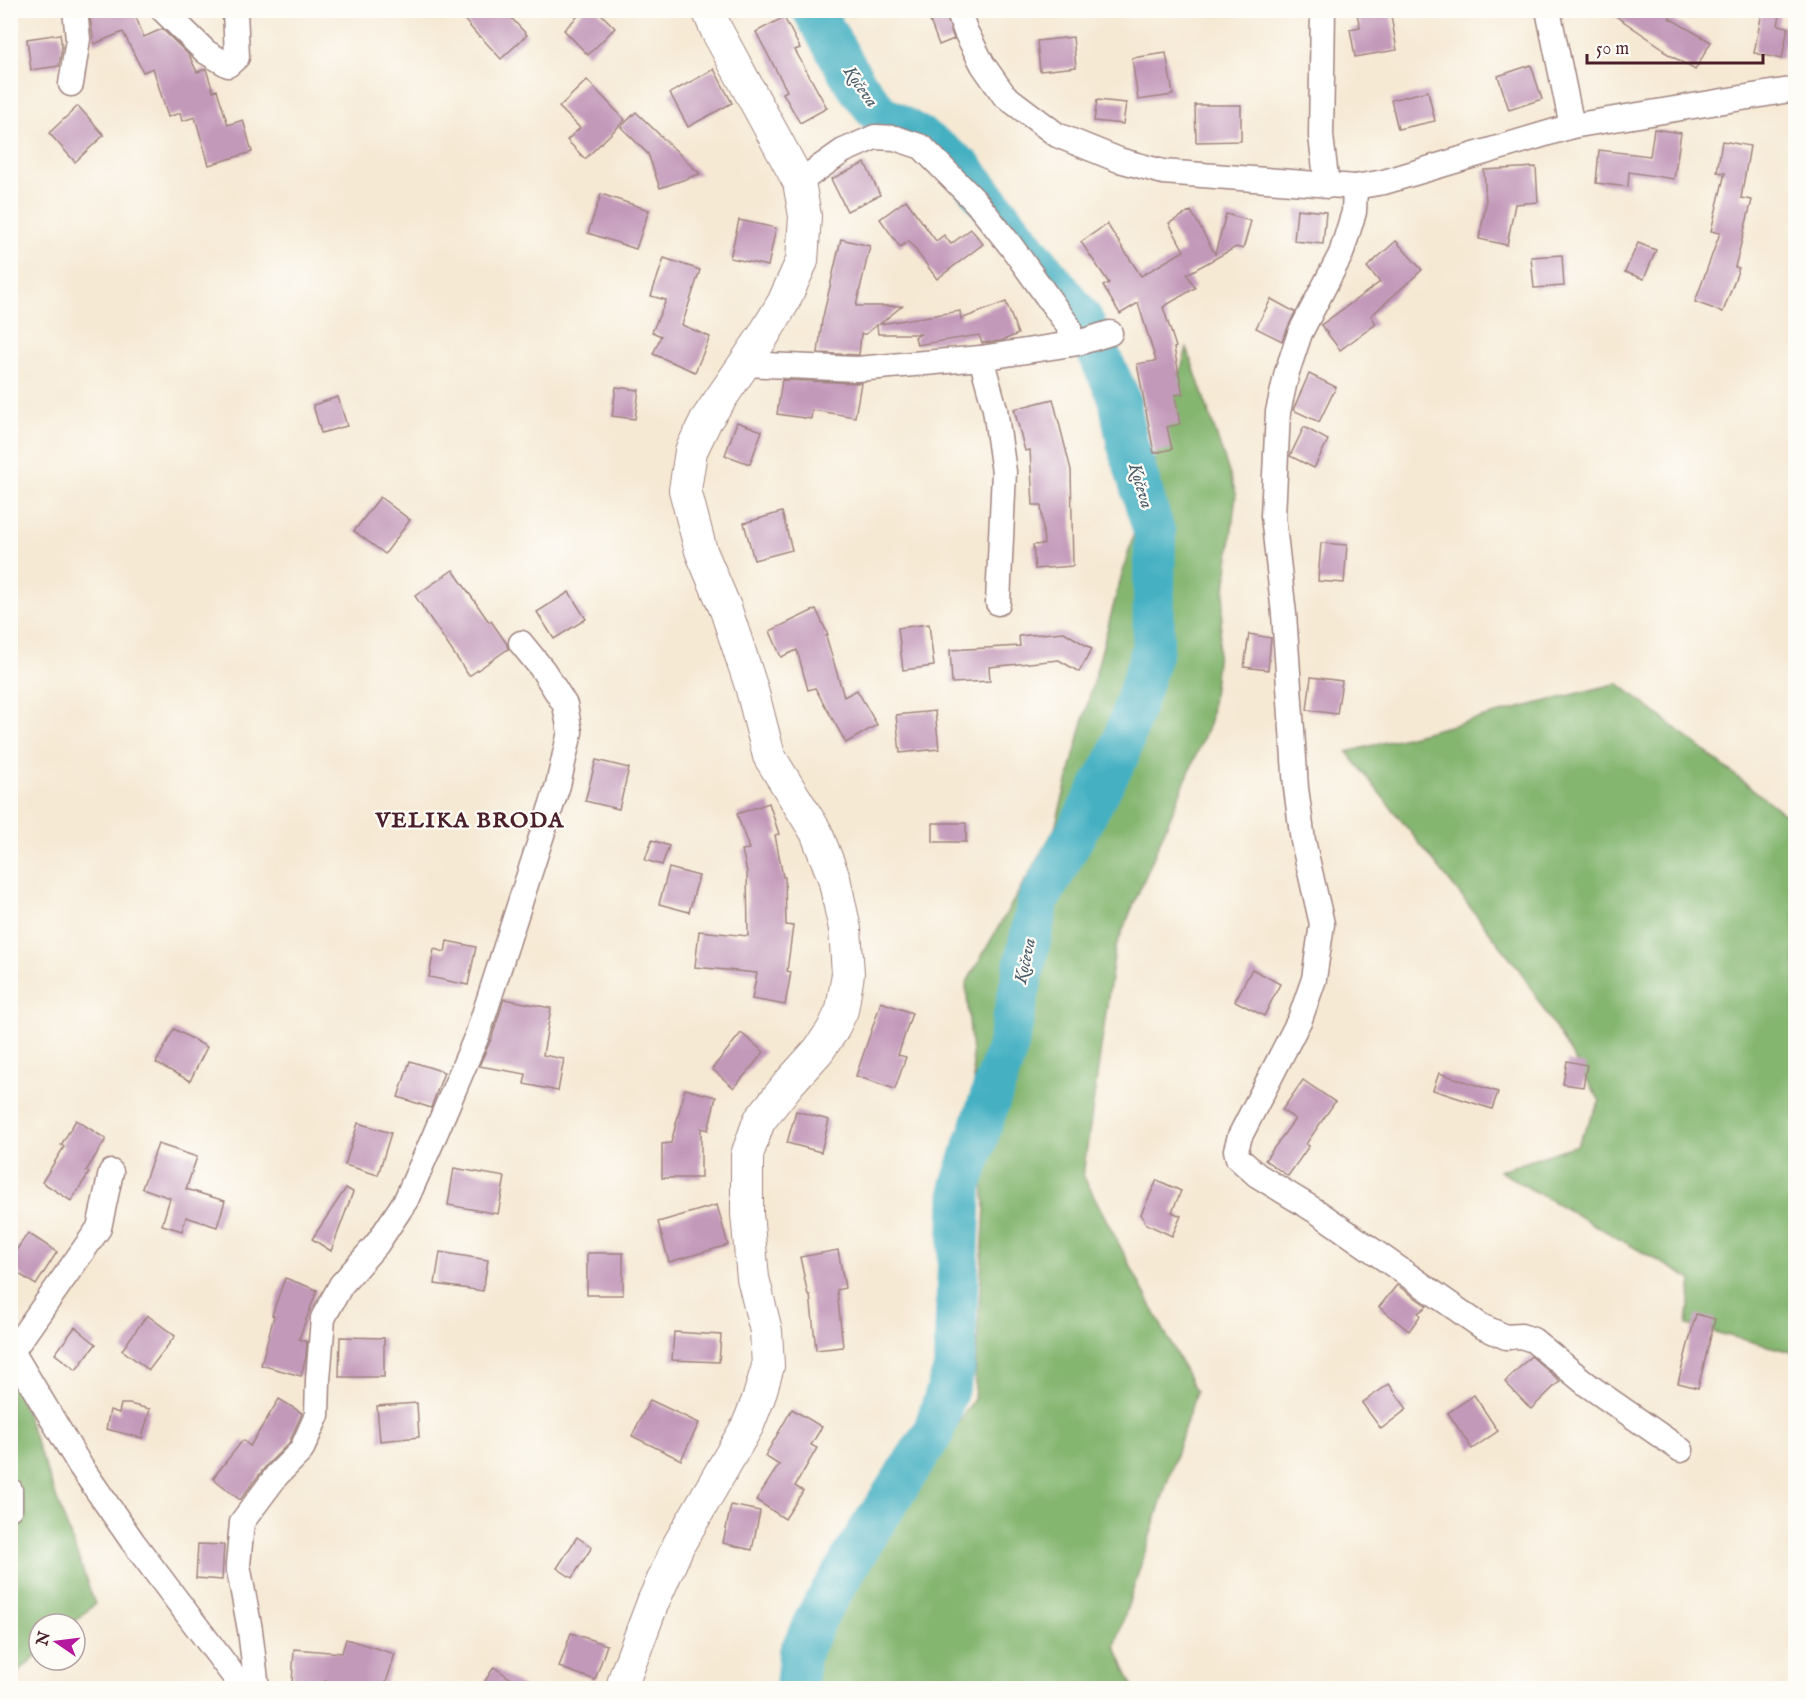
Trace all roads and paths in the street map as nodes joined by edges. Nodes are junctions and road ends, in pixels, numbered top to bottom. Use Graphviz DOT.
graph roads {
  1 [pos="75,10"];
  2 [pos="163,10"];
  3 [pos="236,10"];
  4 [pos="708,10"];
  5 [pos="958,10"];
  6 [pos="1323,10"];
  7 [pos="1548,10"];
  8 [pos="71,84"];
  9 [pos="1796,89"];
  10 [pos="1572,126"];
  11 [pos="799,182"];
  12 [pos="1327,186"];
  13 [pos="1355,187"];
  14 [pos="1108,333"];
  15 [pos="1074,343"];
  16 [pos="981,358"];
  17 [pos="744,363"];
  18 [pos="998,603"];
  19 [pos="521,643"];
  20 [pos="111,1172"];
  21 [pos="12,1349"];
  22 [pos="1681,1450"];
  23 [pos="10,1490"];
  24 [pos="10,1508"];
  25 [pos="243,1689"];
  26 [pos="257,1689"];
  27 [pos="622,1689"];
  1 -- 8 [label="street"];
  2 -- 3 [label="street"];
  4 -- 11 [label="main road"];
  5 -- 12 [label="street"];
  6 -- 12 [label="street"];
  7 -- 10 [label="street"];
  9 -- 10 [label="street"];
  10 -- 13 [label="street"];
  11 -- 15 [label="street"];
  11 -- 17 [label="main road"];
  12 -- 13 [label="street"];
  13 -- 22 [label="street"];
  14 -- 15 [label="street"];
  15 -- 16 [label="street"];
  16 -- 17 [label="street"];
  16 -- 18 [label="street"];
  17 -- 27 [label="main road"];
  19 -- 26 [label="street"];
  20 -- 21 [label="street"];
  21 -- 25 [label="street"];
  23 -- 24 [label="street"];
}
